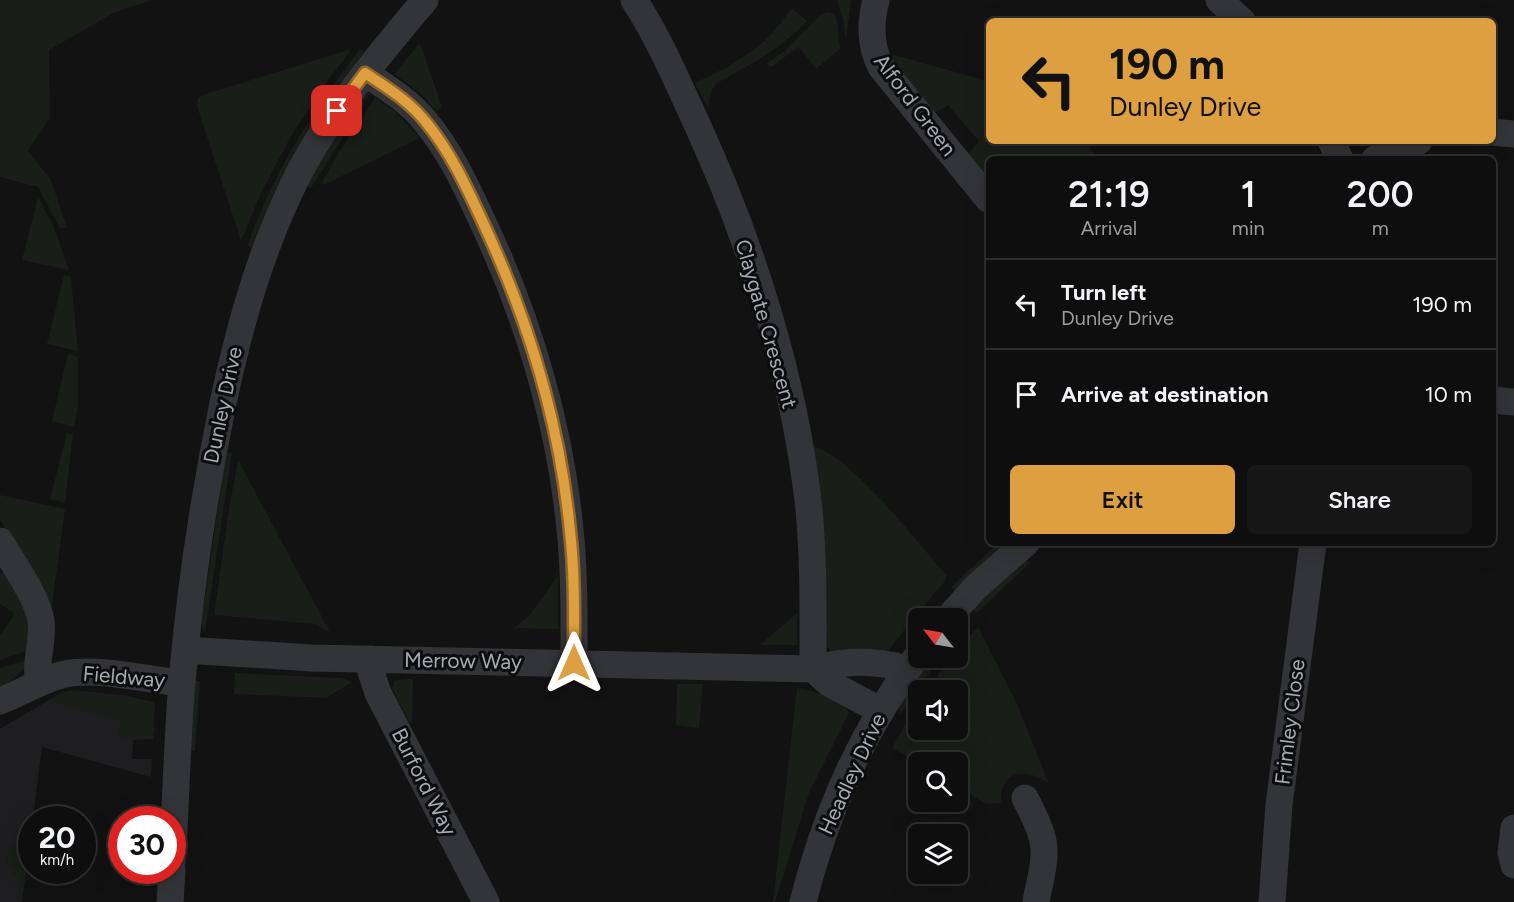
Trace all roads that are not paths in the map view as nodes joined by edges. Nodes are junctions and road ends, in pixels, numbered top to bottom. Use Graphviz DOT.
graph roads {
  1 [pos="425,0"];
  2 [pos="634,0"];
  3 [pos="876,0"];
  4 [pos="1219,0"];
  5 [pos="1239,18"];
  6 [pos="365,73"];
  7 [pos="1496,132"];
  8 [pos="1514,134"];
  9 [pos="1412,144"];
  10 [pos="1382,156"];
  11 [pos="986,196"];
  12 [pos="1496,400"];
  13 [pos="1514,402"];
  14 [pos="0,541"];
  15 [pos="1023,546"];
  16 [pos="1313,546"];
  17 [pos="957,608"];
  18 [pos="185,650"];
  19 [pos="371,659"];
  20 [pos="908,662"];
  21 [pos="574,663"];
  22 [pos="909,668"];
  23 [pos="813,669"];
  24 [pos="39,682"];
  25 [pos="182,683"];
  26 [pos="0,700"];
  27 [pos="881,711"];
  28 [pos="1024,798"];
  29 [pos="175,806"];
  30 [pos="1514,828"];
  31 [pos="1514,865"];
  32 [pos="171,884"];
  33 [pos="170,902"];
  34 [pos="486,902"];
  35 [pos="803,902"];
  36 [pos="1036,902"];
  37 [pos="1272,902"];
  1 -- 6 [label="street, Dunley Drive"];
  2 -- 23 [label="street, Claygate Crescent"];
  3 -- 11 [label="street, Alford Green"];
  4 -- 5 [label="street"];
  6 -- 18 [label="street, Dunley Drive"];
  6 -- 21 [label="street"];
  7 -- 8 [label="street"];
  9 -- 10 [label="street"];
  12 -- 13 [label="street"];
  14 -- 24 [label="street"];
  15 -- 17 [label="street"];
  16 -- 37 [label="street, Frimley Close"];
  18 -- 19 [label="street, Merrow Way"];
  18 -- 25 [label="street, Dunley Drive"];
  19 -- 21 [label="street, Merrow Way"];
  19 -- 34 [label="street, Burford Way"];
  20 -- 23 [label="street, Merrow Way"];
  21 -- 23 [label="street, Merrow Way"];
  22 -- 27 [label="street, Headley Drive"];
  23 -- 27 [label="street"];
  24 -- 25 [label="street, Fieldway"];
  24 -- 26 [label="street, Fieldway"];
  25 -- 29 [label="street, Dunley Drive"];
  27 -- 35 [label="street, Headley Drive"];
  28 -- 36 [label="street"];
  30 -- 31 [label="street"];
  32 -- 33 [label="street"];
}
